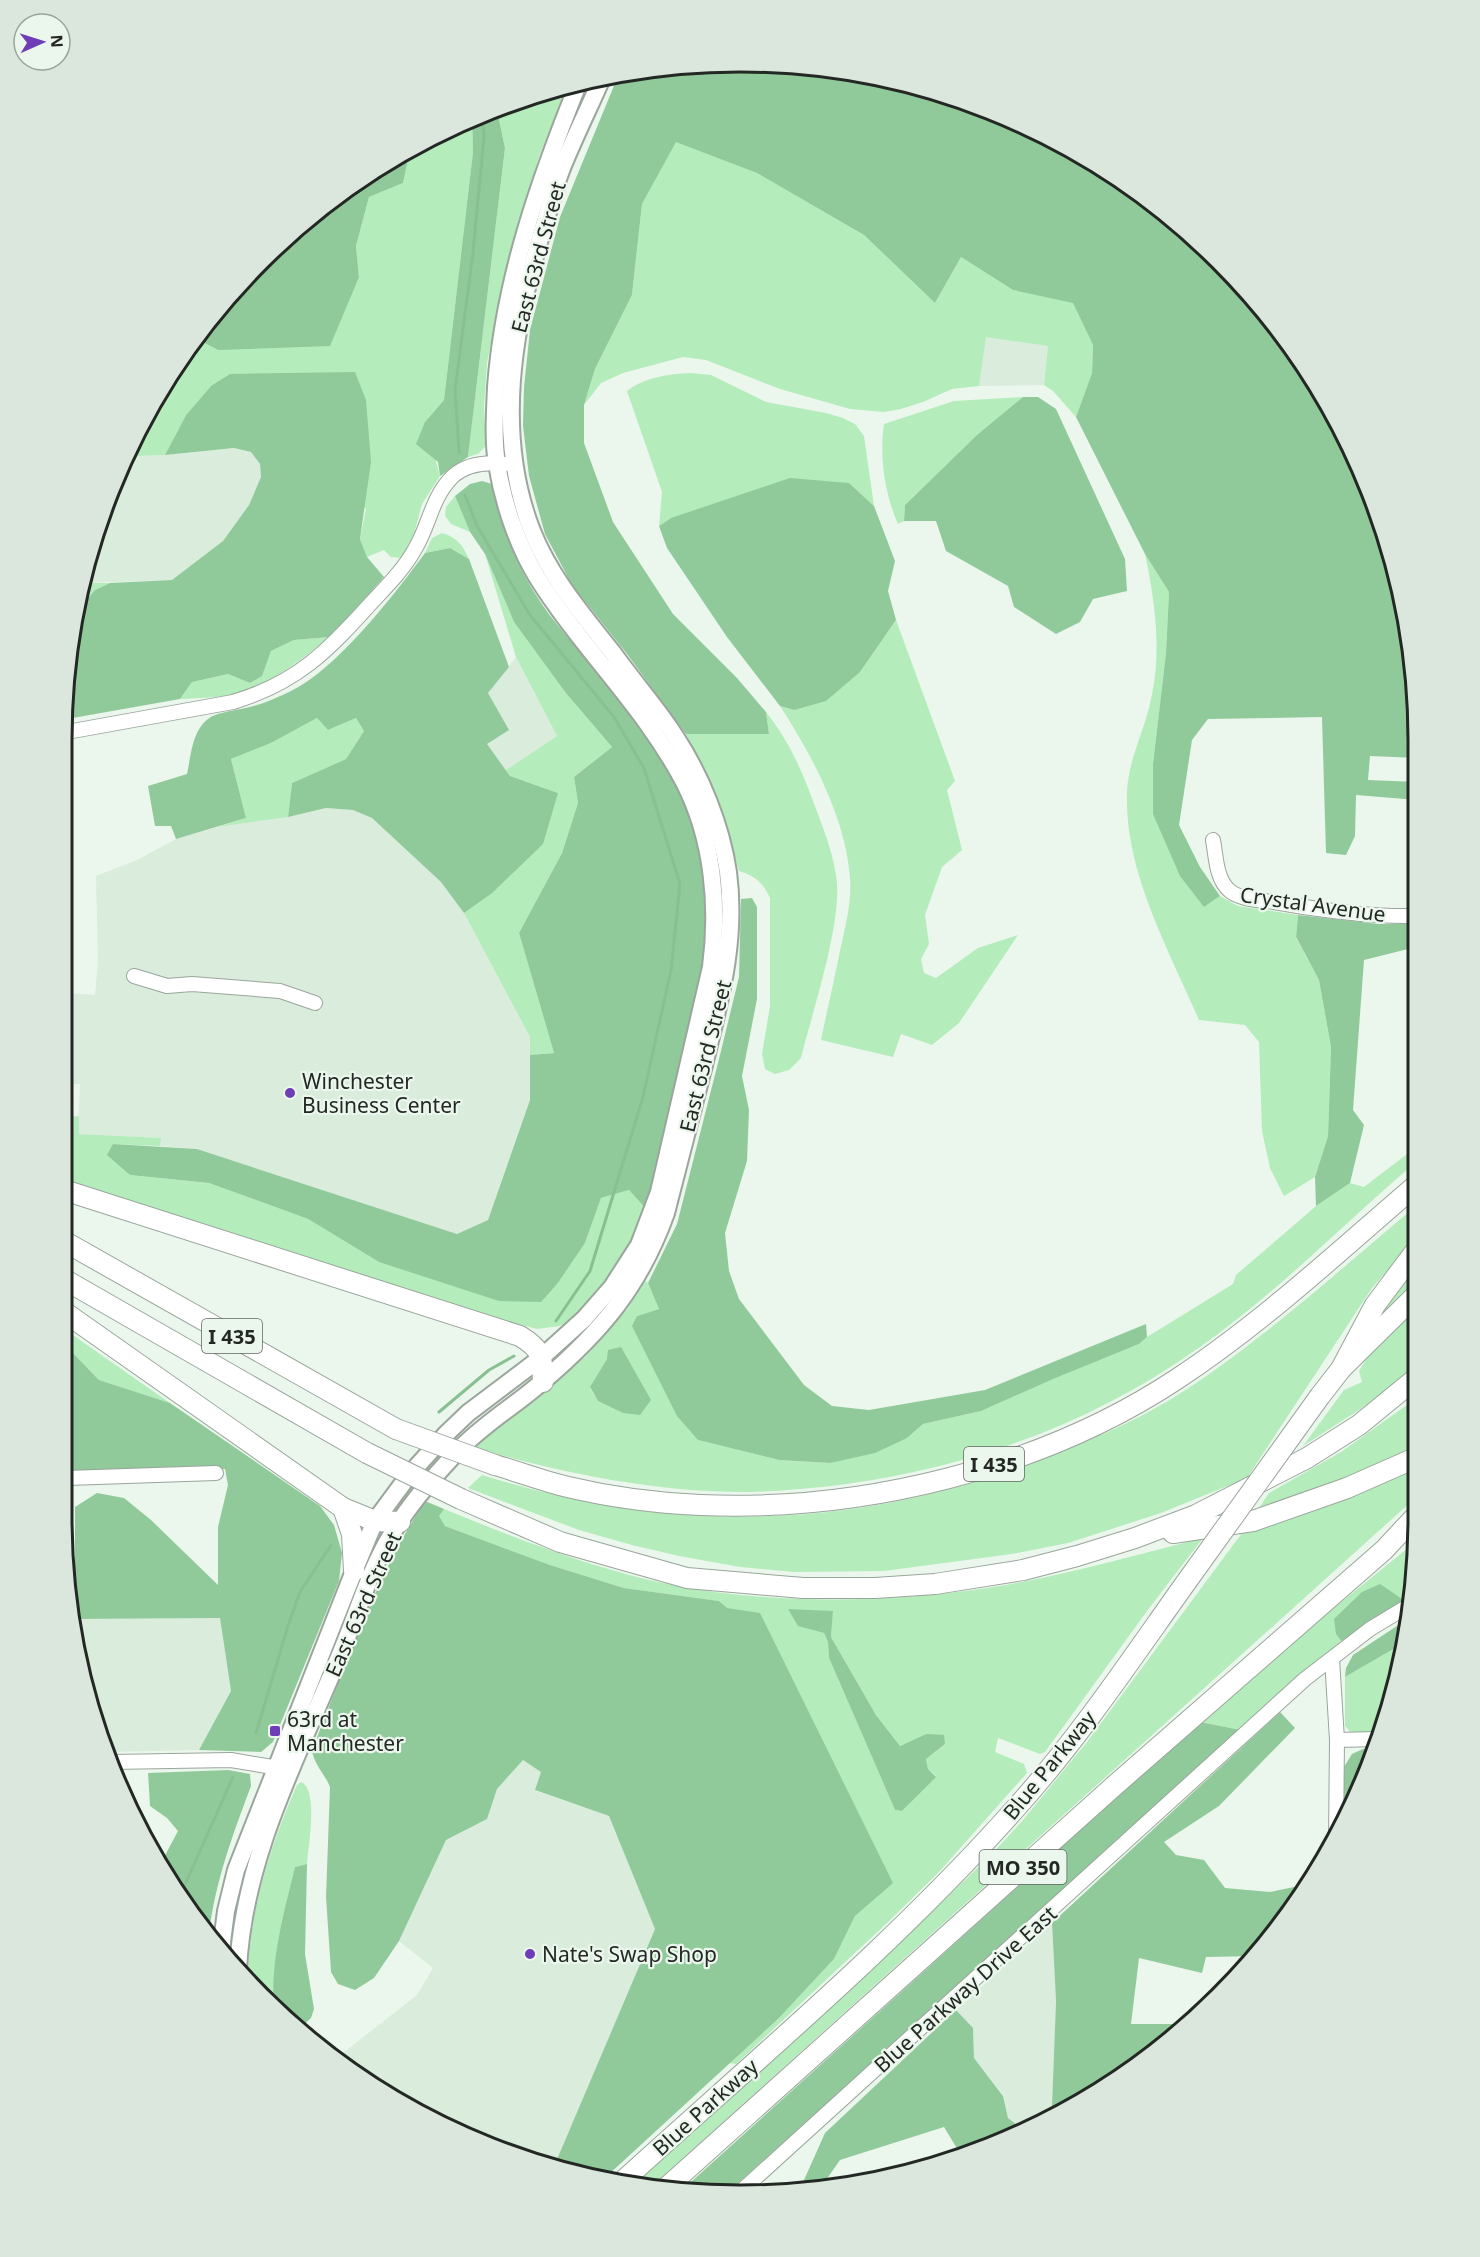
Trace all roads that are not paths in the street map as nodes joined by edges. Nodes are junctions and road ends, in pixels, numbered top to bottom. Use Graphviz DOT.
graph roads {
  1 [pos="598,88"];
  2 [pos="575,93"];
  3 [pos="497,463"];
  4 [pos="514,464"];
  5 [pos="72,731"];
  6 [pos="1213,840"];
  7 [pos="1408,916"];
  8 [pos="134,976"];
  9 [pos="315,1003"];
  10 [pos="1408,1192"];
  11 [pos="72,1193"];
  12 [pos="72,1246"];
  13 [pos="1408,1261"];
  14 [pos="72,1284"];
  15 [pos="1408,1303"];
  16 [pos="72,1318"];
  17 [pos="542,1357"];
  18 [pos="1341,1369"];
  19 [pos="543,1382"];
  20 [pos="1408,1385"];
  21 [pos="1408,1461"];
  22 [pos="216,1473"];
  23 [pos="72,1478"];
  24 [pos="343,1508"];
  25 [pos="375,1521"];
  26 [pos="400,1522"];
  27 [pos="1408,1525"];
  28 [pos="1408,1532"];
  29 [pos="1135,1538"];
  30 [pos="1384,1550"];
  31 [pos="354,1571"];
  32 [pos="1401,1610"];
  33 [pos="1332,1659"];
  34 [pos="1370,1739"];
  35 [pos="1337,1740"];
  36 [pos="119,1762"];
  37 [pos="284,1769"];
  38 [pos="1336,1817"];
  39 [pos="222,1939"];
  40 [pos="239,1958"];
  41 [pos="629,2175"];
  42 [pos="673,2181"];
  43 [pos="748,2185"];
  1 -- 4 [label="main road, East 63rd Street"];
  2 -- 3 [label="main road, East 63rd Street"];
  3 -- 4 [label="street"];
  3 -- 5 [label="street"];
  3 -- 17 [label="main road, East 63rd Street"];
  4 -- 19 [label="main road, East 63rd Street"];
  6 -- 7 [label="street, Crystal Avenue"];
  8 -- 9 [label="street"];
  10 -- 12 [label="highway, I 435, bridge"];
  11 -- 17 [label="highway"];
  13 -- 18 [label="highway"];
  14 -- 29 [label="highway, I 435, bridge"];
  15 -- 18 [label="highway, Blue Parkway / MO 350"];
  16 -- 24 [label="highway"];
  17 -- 19 [label="highway"];
  17 -- 25 [label="main road, East 63rd Street"];
  18 -- 41 [label="highway, Blue Parkway / MO 350, bridge"];
  19 -- 26 [label="main road, East 63rd Street"];
  20 -- 29 [label="highway, I 435"];
  21 -- 29 [label="highway"];
  22 -- 23 [label="street"];
  24 -- 25 [label="highway"];
  24 -- 31 [label="highway"];
  25 -- 26 [label="highway"];
  25 -- 31 [label="main road, East 63rd Street"];
  26 -- 37 [label="main road, East 63rd Street"];
  27 -- 30 [label="highway, Blue Parkway / MO 350"];
  28 -- 30 [label="highway"];
  30 -- 42 [label="highway, Blue Parkway / MO 350"];
  31 -- 37 [label="main road, East 63rd Street"];
  32 -- 33 [label="street, Blue Parkway Drive East"];
  33 -- 35 [label="street"];
  33 -- 43 [label="street, Blue Parkway Drive East"];
  34 -- 35 [label="street"];
  35 -- 38 [label="street"];
  36 -- 37 [label="street"];
  37 -- 39 [label="main road, East 63rd Street"];
  37 -- 40 [label="main road, East 63rd Street"];
}
